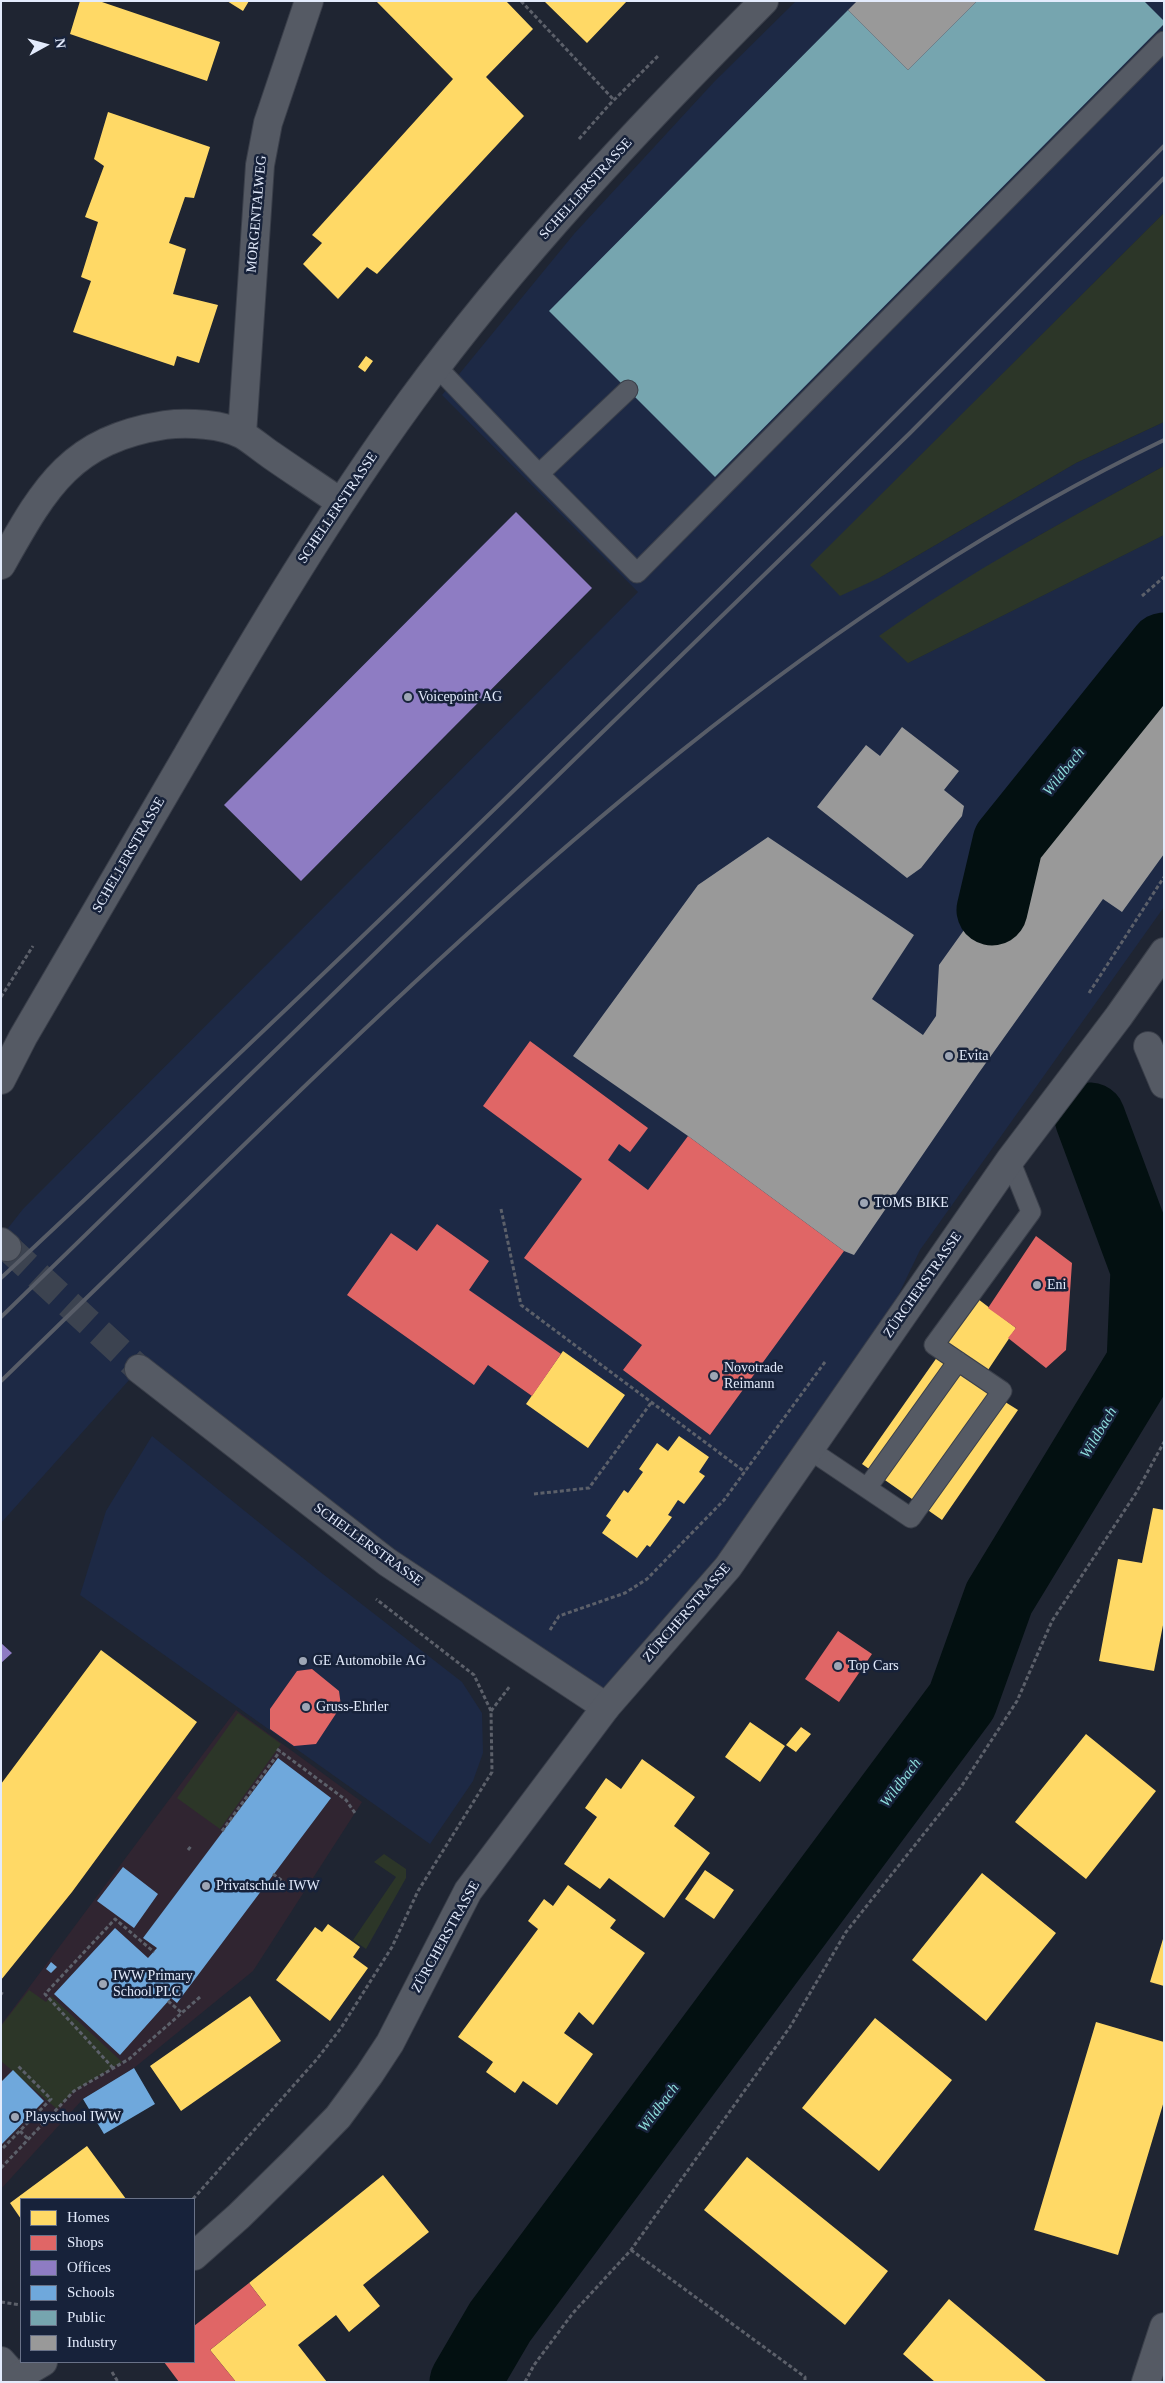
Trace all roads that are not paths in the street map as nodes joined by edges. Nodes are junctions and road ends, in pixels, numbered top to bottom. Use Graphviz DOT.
graph roads {
  1 [pos="309,1"];
  2 [pos="764,1"];
  3 [pos="1164,41"];
  4 [pos="436,366"];
  5 [pos="628,390"];
  6 [pos="242,434"];
  7 [pos="539,474"];
  8 [pos="340,502"];
  9 [pos="1,565"];
  10 [pos="1164,952"];
  11 [pos="1148,1046"];
  12 [pos="1,1080"];
  13 [pos="1164,1084"];
  14 [pos="1010,1160"];
  15 [pos="958,1362"];
  16 [pos="139,1369"];
  17 [pos="810,1450"];
  18 [pos="867,1488"];
  19 [pos="606,1707"];
  20 [pos="195,2255"];
  21 [pos="1164,2327"];
  22 [pos="41,2363"];
  23 [pos="11,2376"];
  24 [pos="1146,2382"];
  1 -- 6 [label="street, MORGENTALWEG"];
  2 -- 4 [label="street, SCHELLERSTRASSE"];
  3 -- 7 [label="lane"];
  4 -- 7 [label="lane"];
  4 -- 8 [label="street, SCHELLERSTRASSE"];
  5 -- 7 [label="lane"];
  6 -- 8 [label="street"];
  6 -- 9 [label="street"];
  8 -- 12 [label="street, SCHELLERSTRASSE"];
  10 -- 14 [label="street, ZÜRCHERSTRASSE"];
  11 -- 13 [label="street"];
  14 -- 15 [label="lane"];
  14 -- 17 [label="street, ZÜRCHERSTRASSE"];
  15 -- 18 [label="lane"];
  15 -- 18 [label="lane"];
  16 -- 19 [label="street, SCHELLERSTRASSE"];
  17 -- 18 [label="lane"];
  17 -- 19 [label="street, ZÜRCHERSTRASSE"];
  19 -- 20 [label="street, ZÜRCHERSTRASSE"];
  21 -- 24 [label="street"];
  22 -- 23 [label="street"];
}
